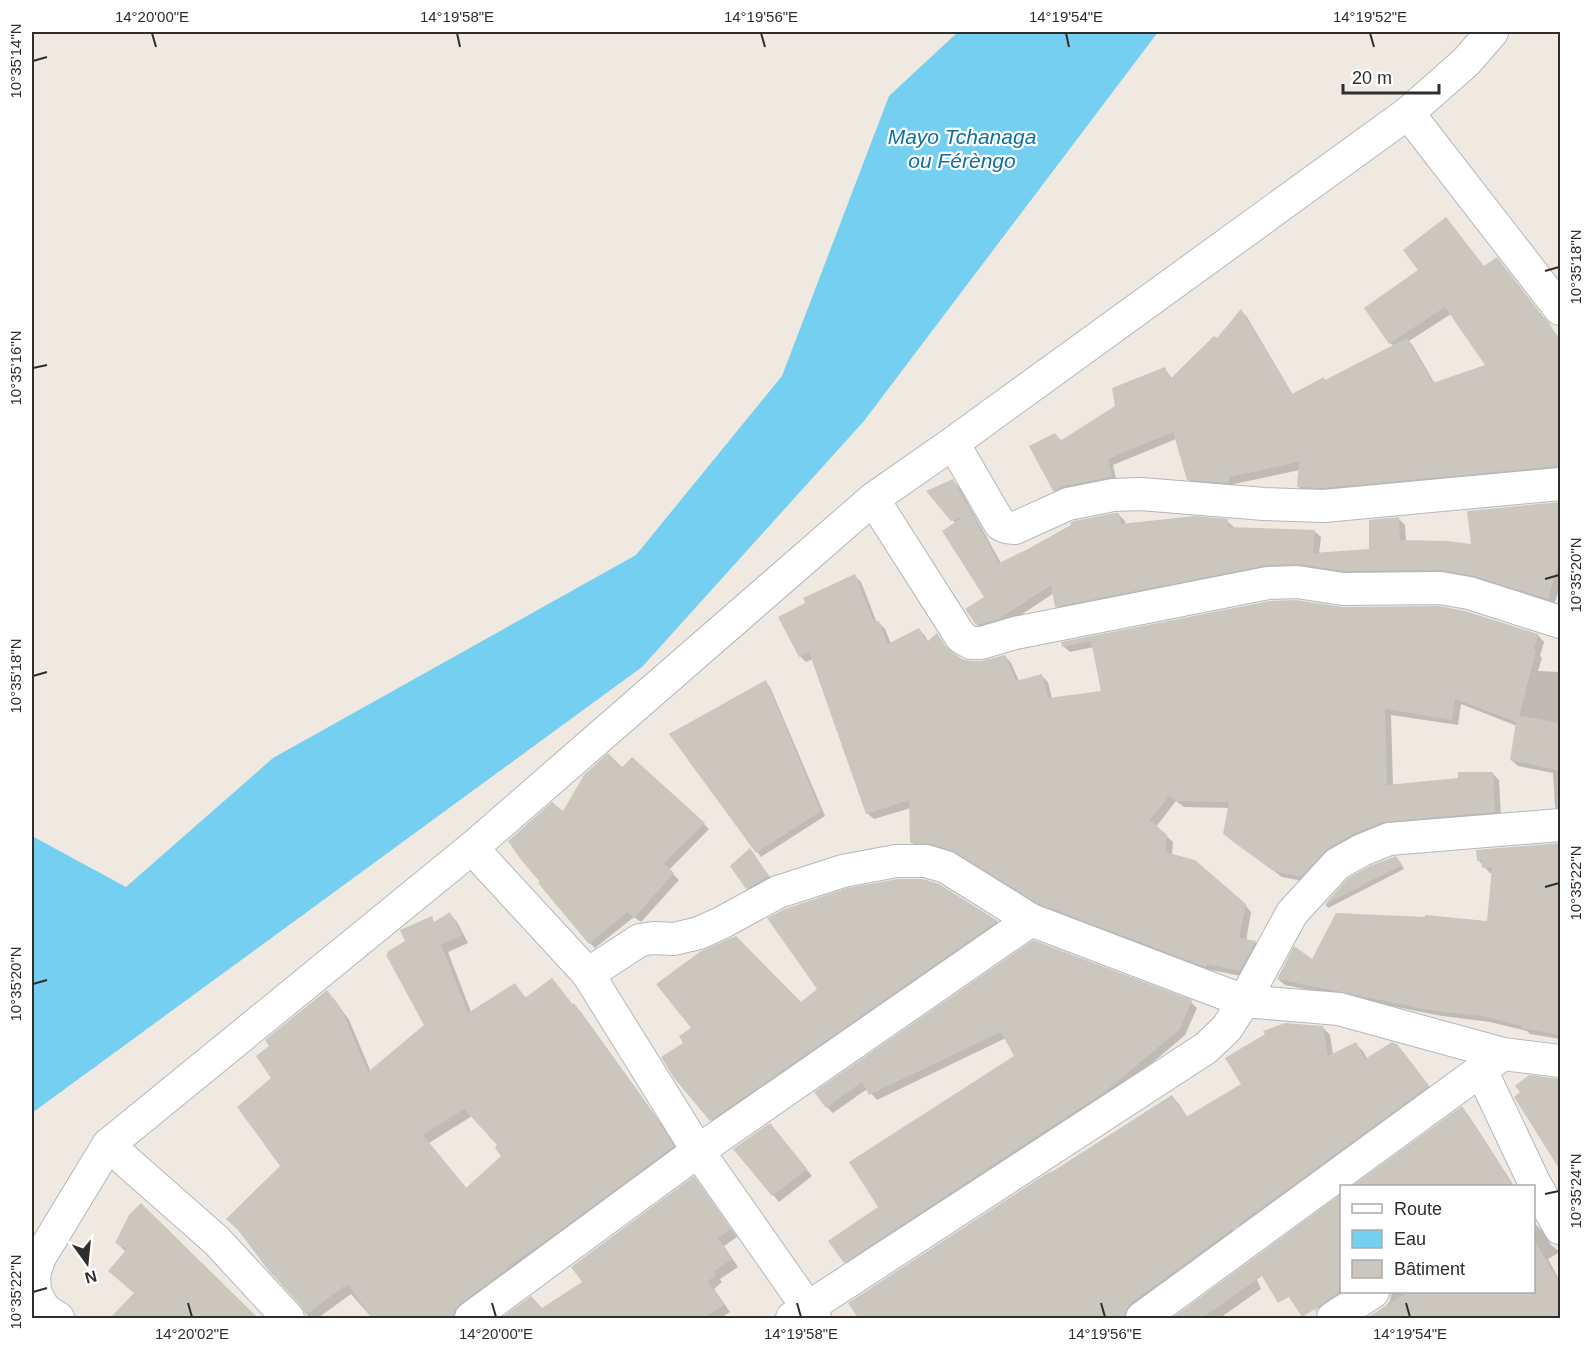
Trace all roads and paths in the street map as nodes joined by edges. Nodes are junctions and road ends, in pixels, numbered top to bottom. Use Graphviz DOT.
graph roads {
  1 [pos="1492,32"];
  2 [pos="1408,113"];
  3 [pos="1560,309"];
  4 [pos="953,443"];
  5 [pos="1560,484"];
  6 [pos="873,498"];
  7 [pos="1560,622"];
  8 [pos="1560,825"];
  9 [pos="472,848"];
  10 [pos="1031,920"];
  11 [pos="588,974"];
  12 [pos="1244,1001"];
  13 [pos="1560,1061"];
  14 [pos="1492,1062"];
  15 [pos="108,1145"];
  16 [pos="698,1151"];
  17 [pos="1533,1185"];
  18 [pos="1535,1188"];
  19 [pos="1560,1228"];
  20 [pos="1371,1293"];
  21 [pos="805,1315"];
  22 [pos="58,1318"];
  23 [pos="288,1318"];
  24 [pos="471,1318"];
  25 [pos="1142,1318"];
  26 [pos="1333,1318"];
  1 -- 2 [label="street"];
  2 -- 3 [label="street"];
  2 -- 4 [label="street"];
  4 -- 5 [label="street"];
  4 -- 6 [label="street"];
  6 -- 7 [label="street"];
  6 -- 9 [label="street"];
  8 -- 12 [label="street"];
  9 -- 11 [label="street"];
  9 -- 15 [label="street"];
  10 -- 11 [label="street"];
  10 -- 12 [label="street"];
  10 -- 16 [label="street"];
  11 -- 16 [label="street"];
  12 -- 14 [label="street"];
  12 -- 21 [label="street"];
  13 -- 14 [label="street"];
  14 -- 17 [label="street"];
  14 -- 25 [label="street"];
  15 -- 22 [label="street"];
  15 -- 23 [label="street"];
  16 -- 21 [label="street"];
  16 -- 24 [label="street"];
  18 -- 19 [label="street"];
  20 -- 26 [label="street"];
}
